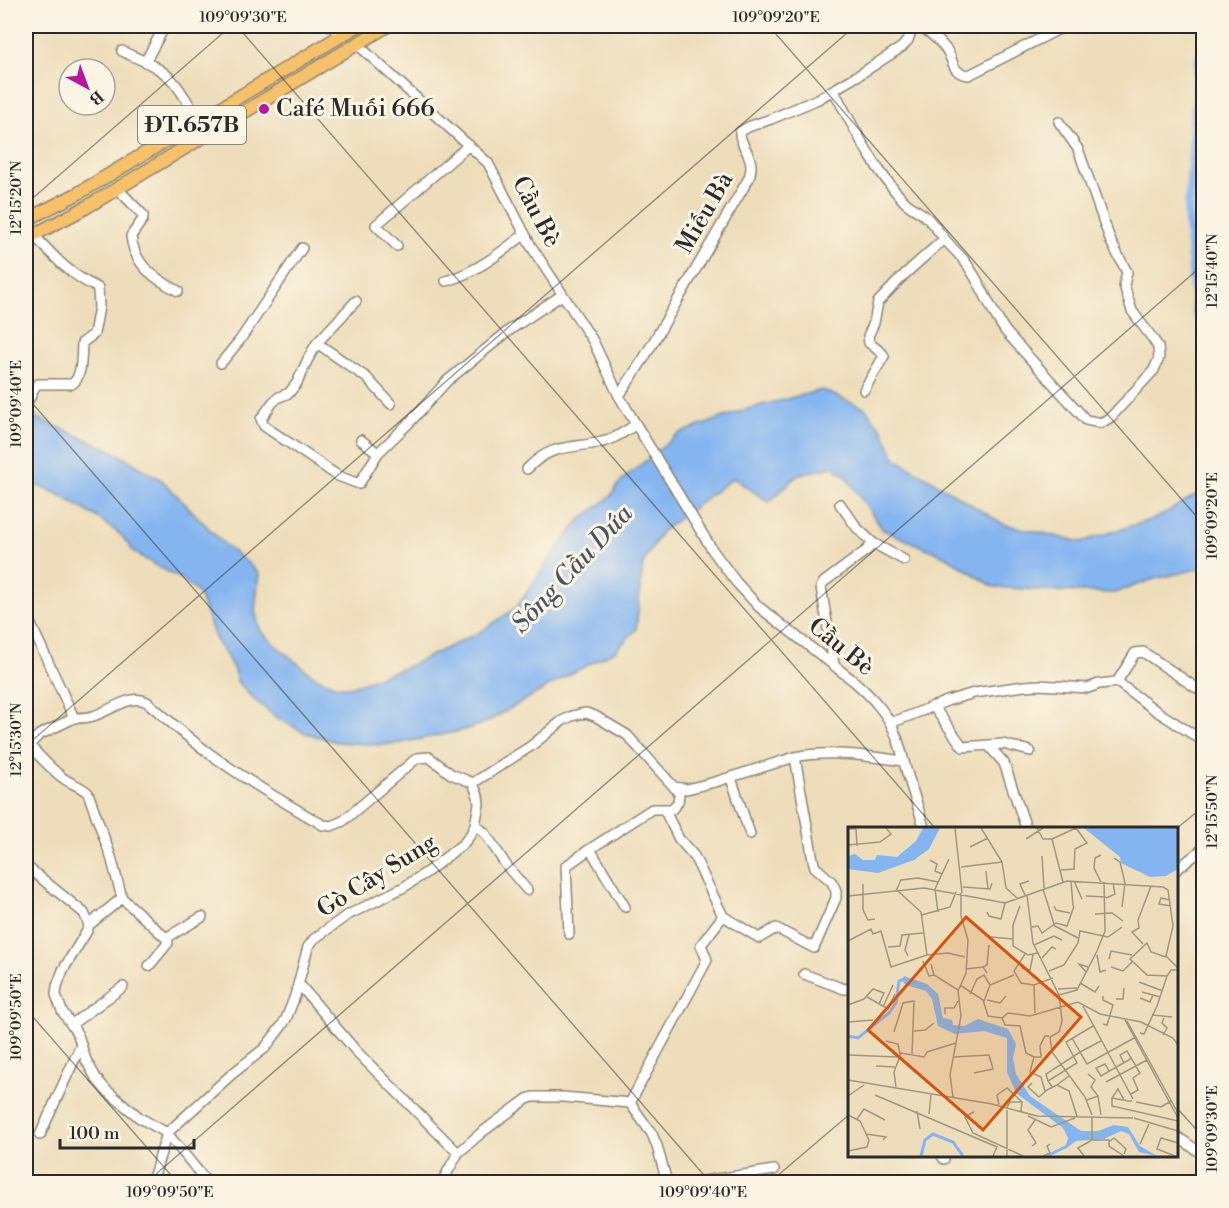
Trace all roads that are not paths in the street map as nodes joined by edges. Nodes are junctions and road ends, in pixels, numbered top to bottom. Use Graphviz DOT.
graph roads {
  1 [pos="165,26"];
  2 [pos="330,26"];
  3 [pos="357,26"];
  4 [pos="387,26"];
  5 [pos="911,26"];
  6 [pos="916,26"];
  7 [pos="1061,28"];
  8 [pos="343,34"];
  9 [pos="357,44"];
  10 [pos="122,51"];
  11 [pos="145,62"];
  12 [pos="834,91"];
  13 [pos="199,121"];
  14 [pos="1059,122"];
  15 [pos="469,145"];
  16 [pos="117,188"];
  17 [pos="26,220"];
  18 [pos="525,234"];
  19 [pos="30,237"];
  20 [pos="944,239"];
  21 [pos="397,246"];
  22 [pos="302,248"];
  23 [pos="446,281"];
  24 [pos="178,291"];
  25 [pos="562,295"];
  26 [pos="356,301"];
  27 [pos="317,343"];
  28 [pos="221,363"];
  29 [pos="864,390"];
  30 [pos="619,396"];
  31 [pos="26,402"];
  32 [pos="391,404"];
  33 [pos="638,428"];
  34 [pos="361,440"];
  35 [pos="378,453"];
  36 [pos="527,469"];
  37 [pos="840,504"];
  38 [pos="873,543"];
  39 [pos="904,560"];
  40 [pos="26,614"];
  41 [pos="834,664"];
  42 [pos="1117,682"];
  43 [pos="1203,690"];
  44 [pos="933,706"];
  45 [pos="74,718"];
  46 [pos="891,723"];
  47 [pos="1197,737"];
  48 [pos="988,745"];
  49 [pos="1030,751"];
  50 [pos="795,756"];
  51 [pos="903,761"];
  52 [pos="731,778"];
  53 [pos="472,783"];
  54 [pos="674,787"];
  55 [pos="664,809"];
  56 [pos="475,825"];
  57 [pos="924,827"];
  58 [pos="1026,827"];
  59 [pos="750,834"];
  60 [pos="1203,848"];
  61 [pos="590,849"];
  62 [pos="26,866"];
  63 [pos="1178,868"];
  64 [pos="527,890"];
  65 [pos="122,898"];
  66 [pos="625,907"];
  67 [pos="202,916"];
  68 [pos="723,916"];
  69 [pos="89,925"];
  70 [pos="569,934"];
  71 [pos="166,938"];
  72 [pos="149,966"];
  73 [pos="804,974"];
  74 [pos="298,984"];
  75 [pos="123,987"];
  76 [pos="848,988"];
  77 [pos="72,1024"];
  78 [pos="81,1045"];
  79 [pos="630,1103"];
  80 [pos="166,1133"];
  81 [pos="40,1135"];
  82 [pos="1178,1137"];
  83 [pos="458,1153"];
  84 [pos="1203,1155"];
  85 [pos="774,1170"];
  86 [pos="152,1182"];
  87 [pos="207,1182"];
  88 [pos="442,1182"];
  89 [pos="666,1182"];
  90 [pos="697,1182"];
  1 -- 11 [label="street"];
  2 -- 8 [label="street"];
  3 -- 8 [label="main road, ĐT.657B"];
  4 -- 9 [label="main road, ĐT.657B"];
  5 -- 12 [label="street, Miếu Bà"];
  6 -- 7 [label="street"];
  8 -- 9 [label="main road"];
  8 -- 13 [label="main road, ĐT.657B"];
  9 -- 15 [label="street, Cầu Bè"];
  9 -- 16 [label="main road, ĐT.657B"];
  10 -- 11 [label="street"];
  11 -- 13 [label="street"];
  12 -- 20 [label="street"];
  12 -- 30 [label="street, Miếu Bà"];
  13 -- 17 [label="main road, ĐT.657B"];
  14 -- 20 [label="street"];
  15 -- 18 [label="street, Cầu Bè"];
  15 -- 21 [label="street"];
  16 -- 19 [label="main road, ĐT.657B"];
  16 -- 24 [label="street"];
  18 -- 23 [label="street"];
  18 -- 25 [label="street, Cầu Bè"];
  19 -- 31 [label="street"];
  20 -- 29 [label="street"];
  22 -- 28 [label="street"];
  25 -- 30 [label="street, Cầu Bè"];
  25 -- 35 [label="street"];
  26 -- 27 [label="street"];
  27 -- 32 [label="street"];
  27 -- 35 [label="street"];
  30 -- 33 [label="street, Cầu Bè"];
  33 -- 36 [label="street"];
  33 -- 41 [label="street, Cầu Bè"];
  34 -- 35 [label="street"];
  37 -- 38 [label="street"];
  38 -- 39 [label="street"];
  38 -- 41 [label="street"];
  40 -- 45 [label="street"];
  41 -- 46 [label="street, Cầu Bè"];
  42 -- 43 [label="street"];
  42 -- 44 [label="street"];
  42 -- 47 [label="street"];
  44 -- 46 [label="street"];
  44 -- 48 [label="street"];
  45 -- 53 [label="street"];
  45 -- 65 [label="street"];
  46 -- 51 [label="street, Cầu Bè"];
  48 -- 49 [label="street"];
  48 -- 58 [label="street"];
  50 -- 51 [label="street"];
  50 -- 52 [label="street"];
  50 -- 68 [label="street"];
  51 -- 57 [label="street, Cầu Bè"];
  52 -- 54 [label="street"];
  52 -- 59 [label="street"];
  53 -- 54 [label="street"];
  53 -- 56 [label="street"];
  54 -- 55 [label="street"];
  55 -- 61 [label="street"];
  55 -- 68 [label="street"];
  56 -- 64 [label="street"];
  56 -- 74 [label="street, Gò Cây Sung"];
  60 -- 63 [label="street"];
  61 -- 66 [label="street"];
  61 -- 70 [label="street"];
  62 -- 69 [label="street"];
  65 -- 69 [label="street"];
  65 -- 71 [label="street"];
  67 -- 71 [label="street"];
  68 -- 79 [label="street"];
  69 -- 77 [label="street"];
  71 -- 72 [label="street"];
  73 -- 76 [label="street"];
  74 -- 80 [label="street, Gò Cây Sung"];
  74 -- 83 [label="street"];
  75 -- 77 [label="street"];
  77 -- 78 [label="street"];
  78 -- 80 [label="street"];
  78 -- 81 [label="street"];
  79 -- 83 [label="street"];
  79 -- 89 [label="street"];
  80 -- 86 [label="street"];
  80 -- 87 [label="street"];
  82 -- 84 [label="street"];
  83 -- 88 [label="street"];
  85 -- 90 [label="street"];
}
